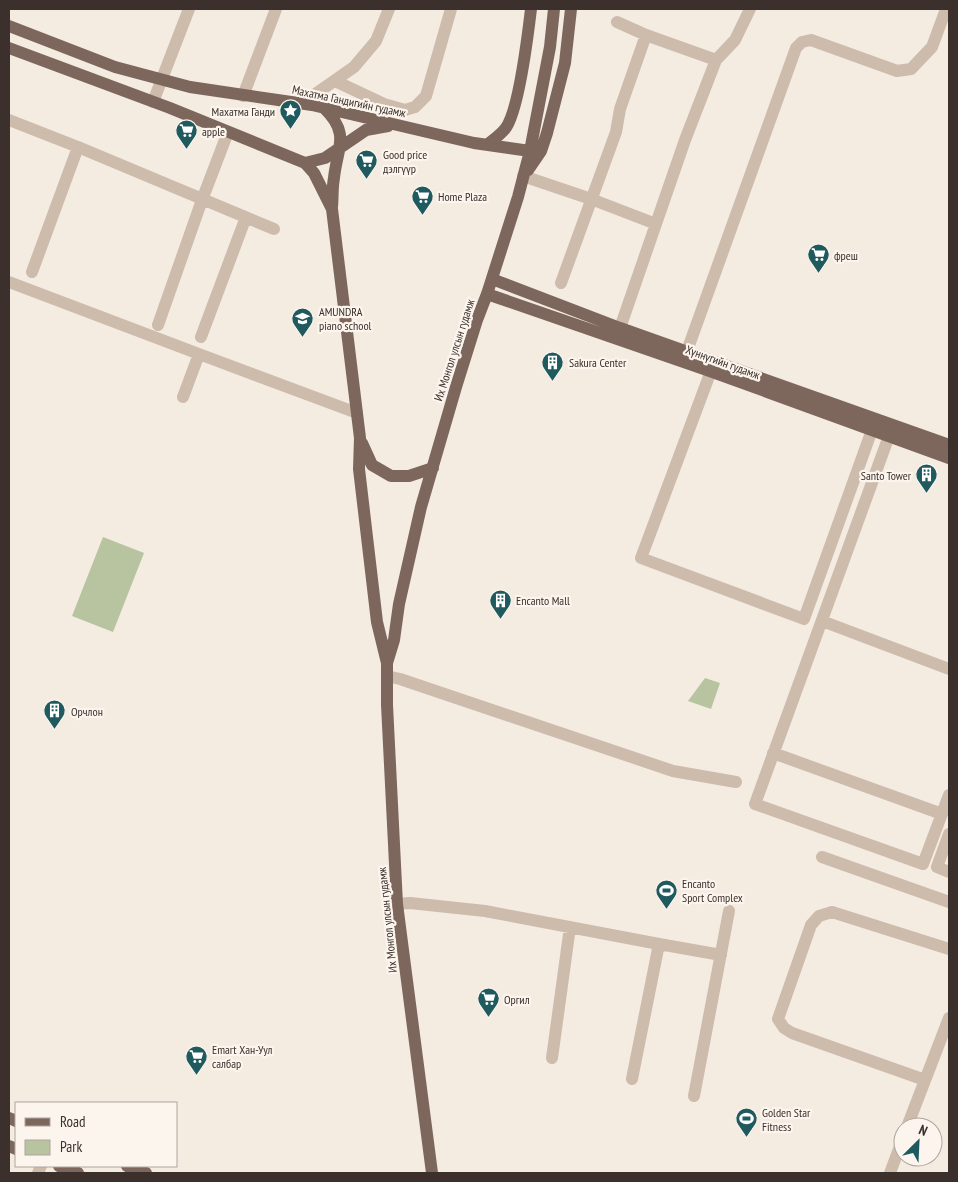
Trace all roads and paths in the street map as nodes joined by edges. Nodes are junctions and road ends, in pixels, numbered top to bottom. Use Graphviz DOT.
graph roads {
  1 [pos="189,9"];
  2 [pos="276,9"];
  3 [pos="389,9"];
  4 [pos="451,9"];
  5 [pos="531,9"];
  6 [pos="554,9"];
  7 [pos="571,9"];
  8 [pos="750,9"];
  9 [pos="946,9"];
  10 [pos="617,22"];
  11 [pos="9,26"];
  12 [pos="646,35"];
  13 [pos="9,48"];
  14 [pos="716,60"];
  15 [pos="162,80"];
  16 [pos="335,81"];
  17 [pos="242,96"];
  18 [pos="153,102"];
  19 [pos="318,107"];
  20 [pos="9,120"];
  21 [pos="393,125"];
  22 [pos="228,132"];
  23 [pos="487,145"];
  24 [pos="78,147"];
  25 [pos="341,148"];
  26 [pos="530,151"];
  27 [pos="305,163"];
  28 [pos="523,176"];
  29 [pos="591,198"];
  30 [pos="202,200"];
  31 [pos="332,209"];
  32 [pos="246,218"];
  33 [pos="656,224"];
  34 [pos="274,228"];
  35 [pos="32,272"];
  36 [pos="492,279"];
  37 [pos="9,282"];
  38 [pos="561,283"];
  39 [pos="487,294"];
  40 [pos="158,325"];
  41 [pos="620,328"];
  42 [pos="201,337"];
  43 [pos="687,352"];
  44 [pos="199,354"];
  45 [pos="710,371"];
  46 [pos="183,397"];
  47 [pos="358,414"];
  48 [pos="872,430"];
  49 [pos="889,436"];
  50 [pos="360,438"];
  51 [pos="949,445"];
  52 [pos="949,458"];
  53 [pos="433,468"];
  54 [pos="822,621"];
  55 [pos="387,663"];
  56 [pos="949,669"];
  57 [pos="387,676"];
  58 [pos="773,753"];
  59 [pos="736,782"];
  60 [pos="949,795"];
  61 [pos="942,814"];
  62 [pos="949,834"];
  63 [pos="822,858"];
  64 [pos="949,872"];
  65 [pos="949,902"];
  66 [pos="397,904"];
  67 [pos="729,911"];
  68 [pos="570,927"];
  69 [pos="659,944"];
  70 [pos="949,949"];
  71 [pos="720,955"];
  72 [pos="949,1018"];
  73 [pos="552,1058"];
  74 [pos="632,1079"];
  75 [pos="925,1080"];
  76 [pos="694,1096"];
  77 [pos="911,1117"];
  78 [pos="62,1167"];
  79 [pos="131,1167"];
  80 [pos="78,1173"];
  81 [pos="146,1173"];
  82 [pos="432,1173"];
  1 -- 15 [label="street"];
  2 -- 17 [label="street"];
  3 -- 16 [label="street"];
  4 -- 16 [label="street"];
  5 -- 23 [label="main road"];
  6 -- 26 [label="main road, Их Монгол улсын гудамж"];
  7 -- 28 [label="main road"];
  8 -- 14 [label="street"];
  9 -- 43 [label="street"];
  10 -- 12 [label="street"];
  11 -- 15 [label="main road, Махатма Гандигийн гудамж"];
  12 -- 14 [label="street"];
  12 -- 29 [label="street"];
  13 -- 18 [label="main road"];
  14 -- 33 [label="street"];
  15 -- 17 [label="main road, Махатма Гандигийн гудамж"];
  15 -- 18 [label="street"];
  16 -- 19 [label="street"];
  17 -- 19 [label="main road, Махатма Гандигийн гудамж"];
  18 -- 22 [label="main road"];
  19 -- 21 [label="main road, Махатма Гандигийн гудамж"];
  19 -- 25 [label="main road"];
  20 -- 24 [label="street"];
  21 -- 23 [label="main road, Махатма Гандигийн гудамж"];
  21 -- 25 [label="main road"];
  22 -- 27 [label="main road"];
  22 -- 30 [label="street"];
  23 -- 26 [label="main road, Махатма Гандигийн гудамж"];
  24 -- 30 [label="street"];
  24 -- 35 [label="street"];
  25 -- 27 [label="main road"];
  25 -- 31 [label="main road"];
  26 -- 28 [label="main road, Их Монгол улсын гудамж"];
  27 -- 31 [label="main road"];
  28 -- 29 [label="street"];
  28 -- 36 [label="main road, Их Монгол улсын гудамж"];
  29 -- 33 [label="street"];
  29 -- 38 [label="street"];
  30 -- 32 [label="street"];
  30 -- 40 [label="street"];
  31 -- 47 [label="main road"];
  32 -- 34 [label="street"];
  32 -- 42 [label="street"];
  33 -- 41 [label="street"];
  36 -- 39 [label="main road, Их Монгол улсын гудамж"];
  36 -- 41 [label="main road, Хүннүгийн гудамж"];
  37 -- 44 [label="street"];
  39 -- 45 [label="main road, Хүннүгийн гудамж"];
  39 -- 53 [label="main road, Их Монгол улсын гудамж"];
  41 -- 43 [label="main road, Хүннүгийн гудамж"];
  43 -- 51 [label="main road, Хүннүгийн гудамж"];
  44 -- 46 [label="street"];
  44 -- 47 [label="street"];
  45 -- 48 [label="main road, Хүннүгийн гудамж"];
  45 -- 48 [label="street"];
  47 -- 50 [label="main road"];
  48 -- 49 [label="main road, Хүннүгийн гудамж"];
  49 -- 52 [label="main road, Хүннүгийн гудамж"];
  49 -- 54 [label="street"];
  50 -- 53 [label="main road"];
  50 -- 55 [label="main road, Их Монгол улсын гудамж"];
  53 -- 55 [label="main road, Их Монгол улсын гудамж"];
  54 -- 56 [label="street"];
  54 -- 58 [label="street"];
  55 -- 57 [label="main road, Их Монгол улсын гудамж"];
  57 -- 59 [label="street"];
  57 -- 66 [label="main road, Их Монгол улсын гудамж"];
  58 -- 61 [label="street"];
  58 -- 61 [label="street"];
  60 -- 61 [label="street"];
  62 -- 64 [label="street"];
  63 -- 65 [label="street"];
  66 -- 68 [label="street"];
  66 -- 82 [label="main road, Их Монгол улсын гудамж"];
  67 -- 71 [label="street"];
  68 -- 69 [label="street"];
  68 -- 73 [label="street"];
  69 -- 71 [label="street"];
  69 -- 74 [label="street"];
  70 -- 75 [label="street"];
  71 -- 76 [label="street"];
  72 -- 75 [label="street"];
  75 -- 77 [label="street"];
  78 -- 80 [label="main road"];
  79 -- 81 [label="main road"];
}
